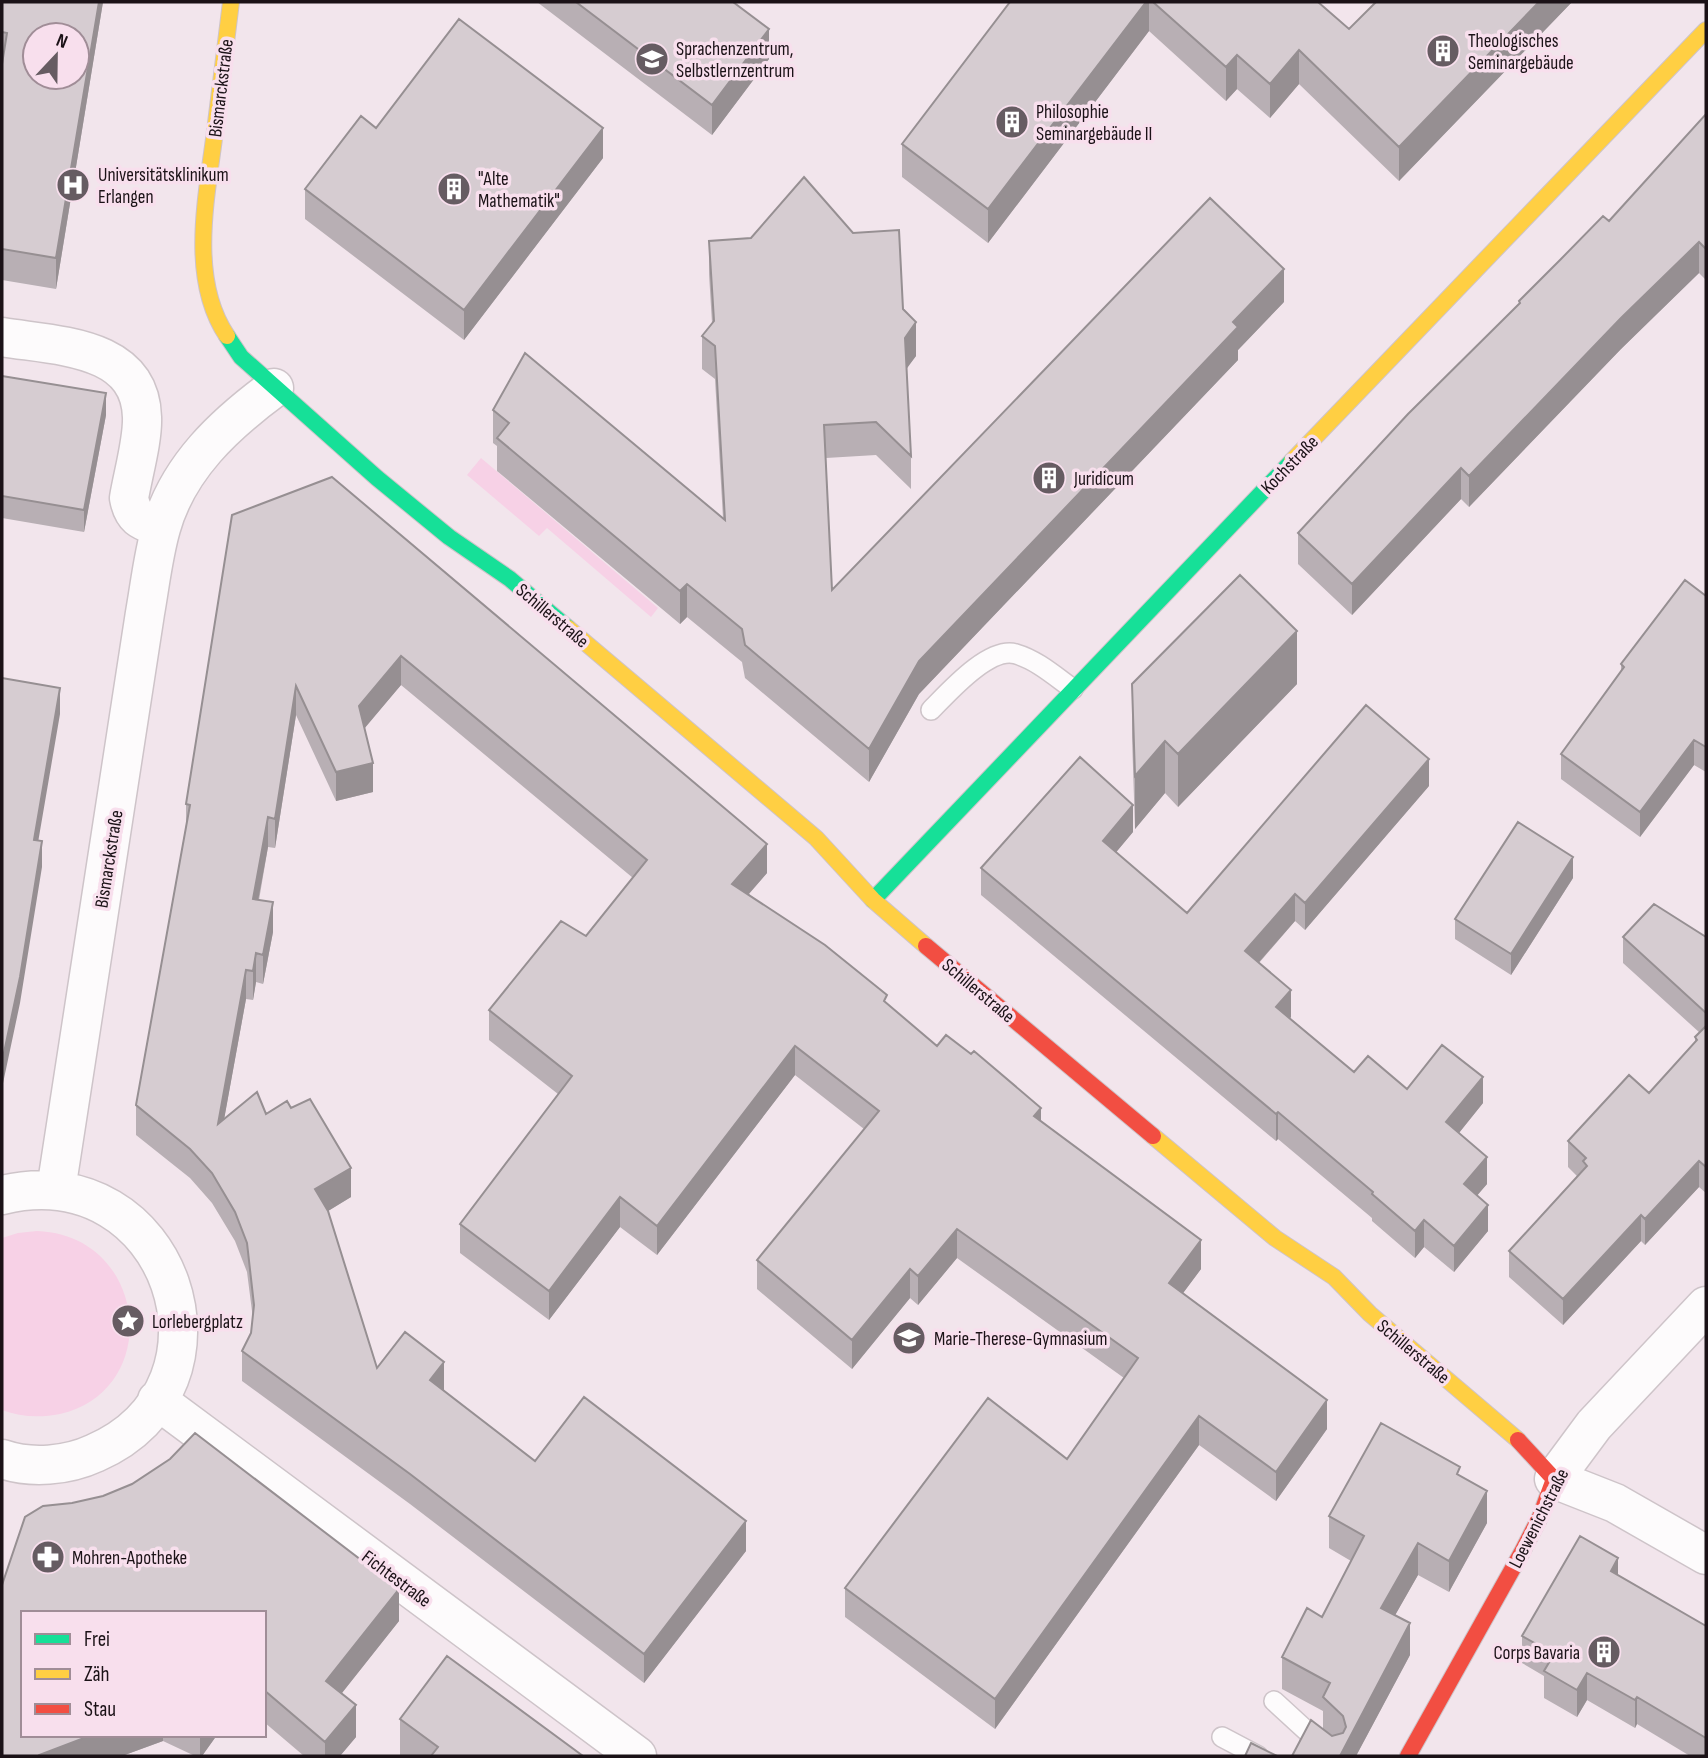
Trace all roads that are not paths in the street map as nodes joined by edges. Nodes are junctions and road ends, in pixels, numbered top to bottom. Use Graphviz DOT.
graph roads {
  1 [pos="231,2"];
  2 [pos="1706,30"];
  3 [pos="2,337"];
  4 [pos="274,388"];
  5 [pos="161,528"];
  6 [pos="1073,689"];
  7 [pos="931,710"];
  8 [pos="873,901"];
  9 [pos="56,1190"];
  10 [pos="2,1195"];
  11 [pos="1706,1306"];
  12 [pos="157,1400"];
  13 [pos="2,1459"];
  14 [pos="1554,1479"];
  15 [pos="1706,1555"];
  16 [pos="1274,1701"];
  17 [pos="1222,1737"];
  18 [pos="637,1756"];
  19 [pos="1258,1756"];
  20 [pos="1334,1756"];
  21 [pos="1408,1756"];
  1 -- 4 [label="street, Bismarckstraße"];
  2 -- 6 [label="street, Kochstraße"];
  3 -- 5 [label="street"];
  4 -- 5 [label="street, Bismarckstraße"];
  4 -- 8 [label="street, Schillerstraße"];
  5 -- 9 [label="street, Bismarckstraße"];
  6 -- 7 [label="lane"];
  6 -- 8 [label="street, Kochstraße"];
  8 -- 14 [label="street, Schillerstraße"];
  9 -- 10 [label="street"];
  9 -- 12 [label="street"];
  11 -- 14 [label="street, Loewenichstraße"];
  12 -- 13 [label="street"];
  12 -- 18 [label="street, Fichtestraße"];
  14 -- 15 [label="street"];
  14 -- 21 [label="street, Loewenichstraße"];
  16 -- 20 [label="lane"];
  17 -- 19 [label="lane"];
}
